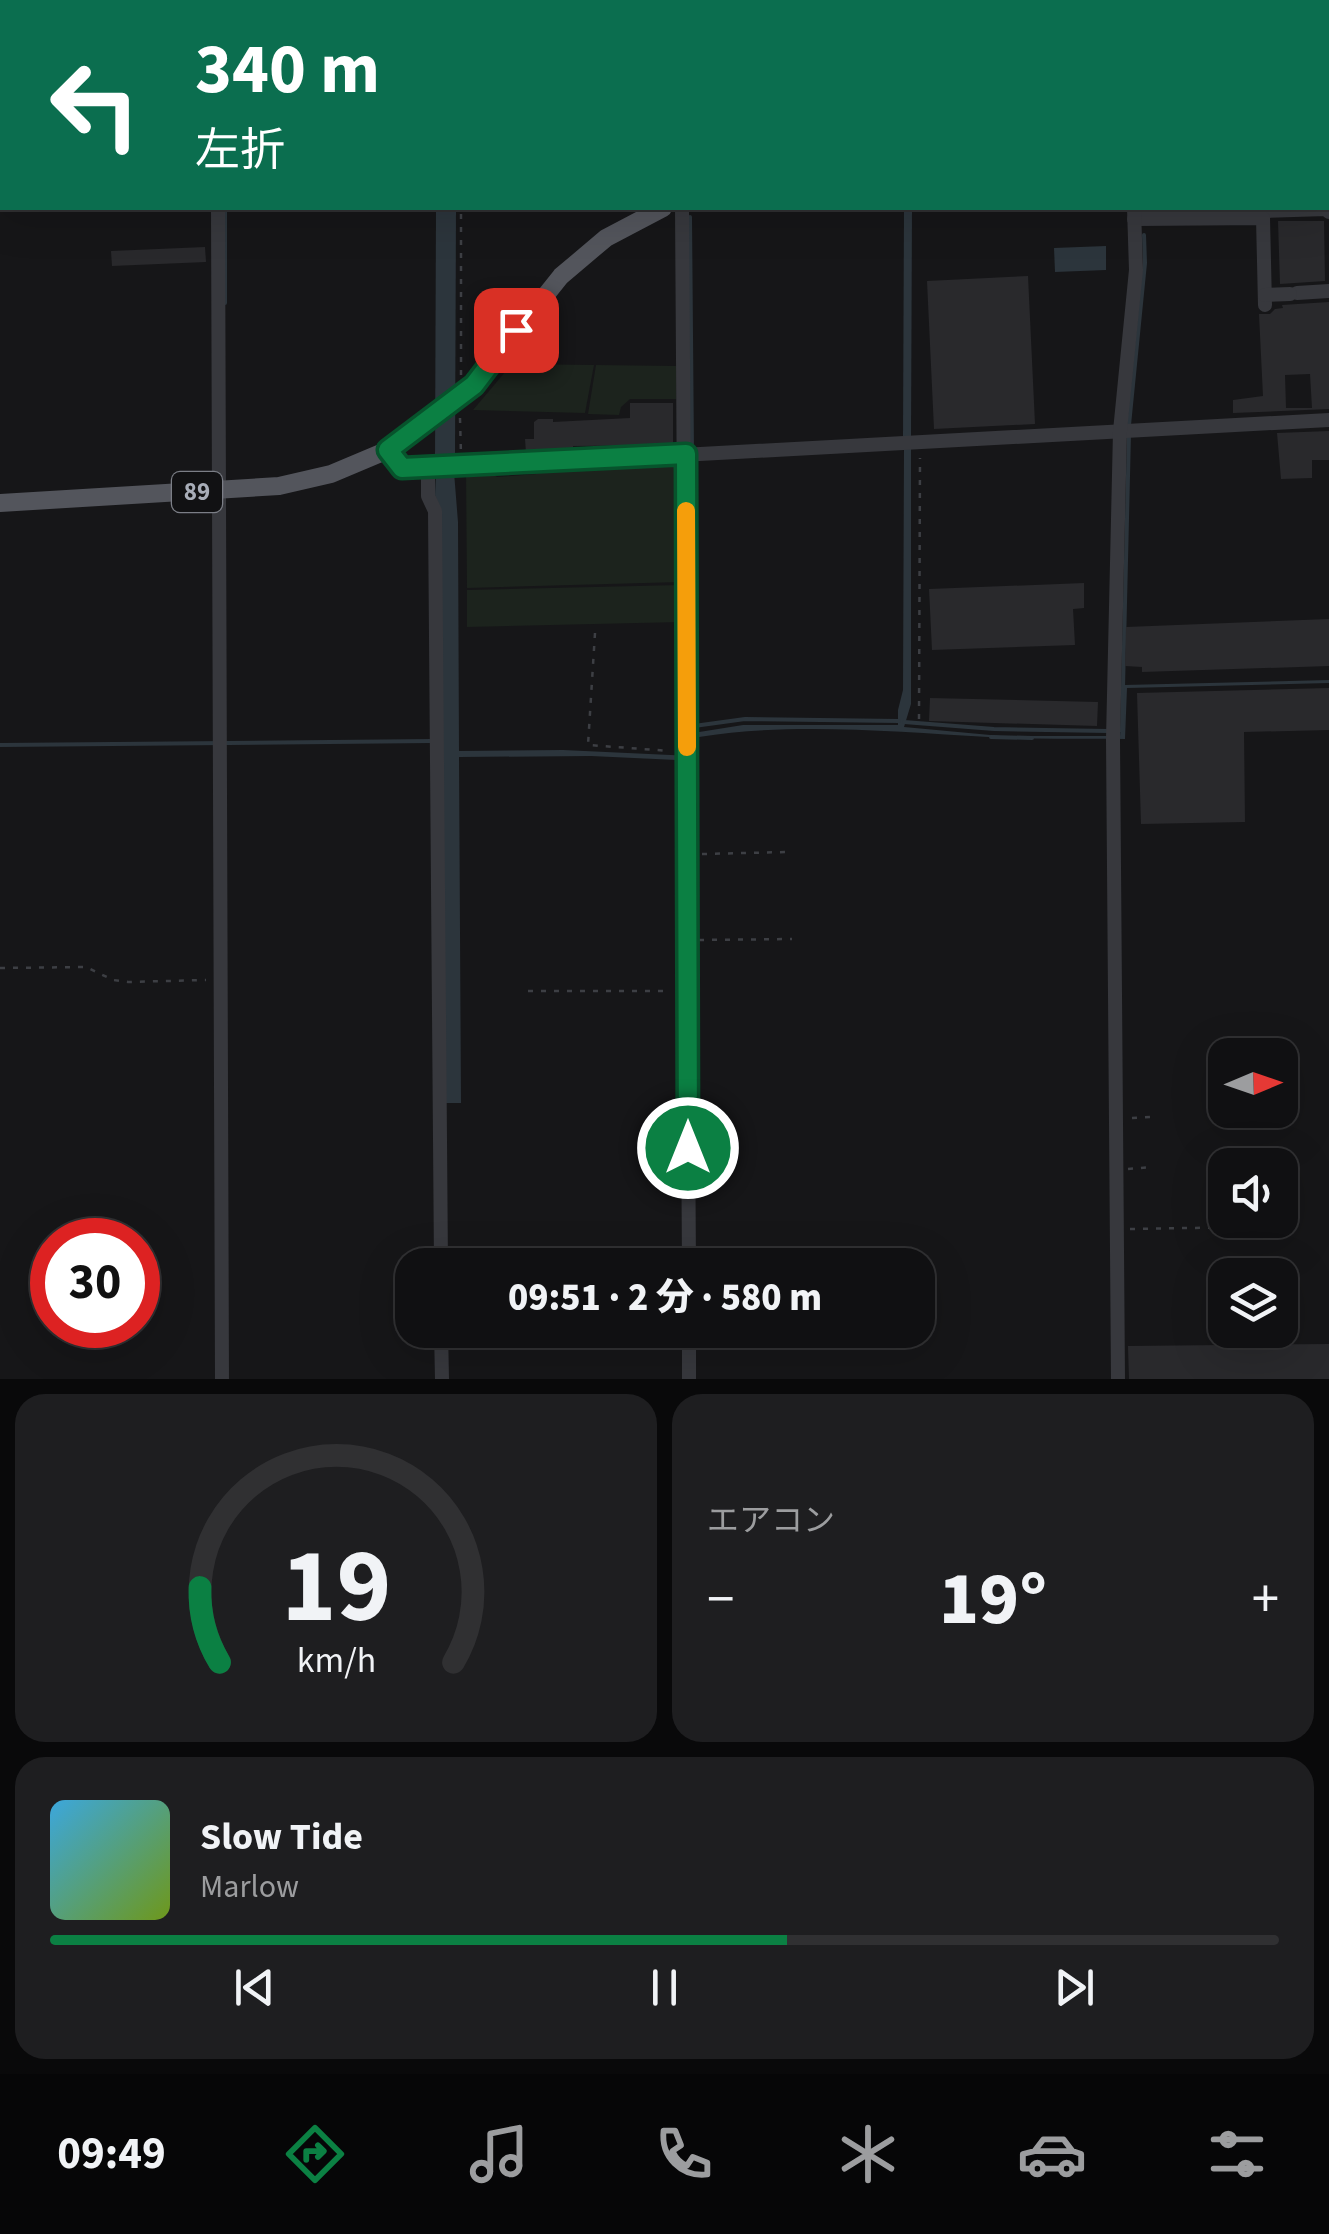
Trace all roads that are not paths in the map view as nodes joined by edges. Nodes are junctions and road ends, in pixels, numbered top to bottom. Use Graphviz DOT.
graph roads {
  1 [pos="218,210"];
  2 [pos="659,210"];
  3 [pos="682,210"];
  4 [pos="1266,210"];
  5 [pos="1134,214"];
  6 [pos="1259,218"];
  7 [pos="1329,292"];
  8 [pos="1329,420"];
  9 [pos="1120,431"];
  10 [pos="388,450"];
  11 [pos="686,454"];
  12 [pos="428,468"];
  13 [pos="217,491"];
  14 [pos="0,503"];
  15 [pos="440,1248"];
  16 [pos="688,1248"];
  17 [pos="441,1348"];
  18 [pos="689,1348"];
  19 [pos="222,1379"];
  20 [pos="442,1379"];
  21 [pos="689,1379"];
  22 [pos="1118,1379"];
  1 -- 13 [label="street"];
  2 -- 10 [label="main road, 89"];
  3 -- 11 [label="street"];
  4 -- 6 [label="street"];
  5 -- 6 [label="street"];
  5 -- 9 [label="street"];
  6 -- 7 [label="street"];
  8 -- 9 [label="street"];
  9 -- 11 [label="street"];
  9 -- 22 [label="street"];
  10 -- 12 [label="street"];
  10 -- 13 [label="main road, 89"];
  11 -- 12 [label="street"];
  11 -- 16 [label="street"];
  12 -- 15 [label="street"];
  13 -- 14 [label="main road, 89"];
  13 -- 19 [label="street"];
  17 -- 20 [label="street"];
  18 -- 21 [label="street"];
}
